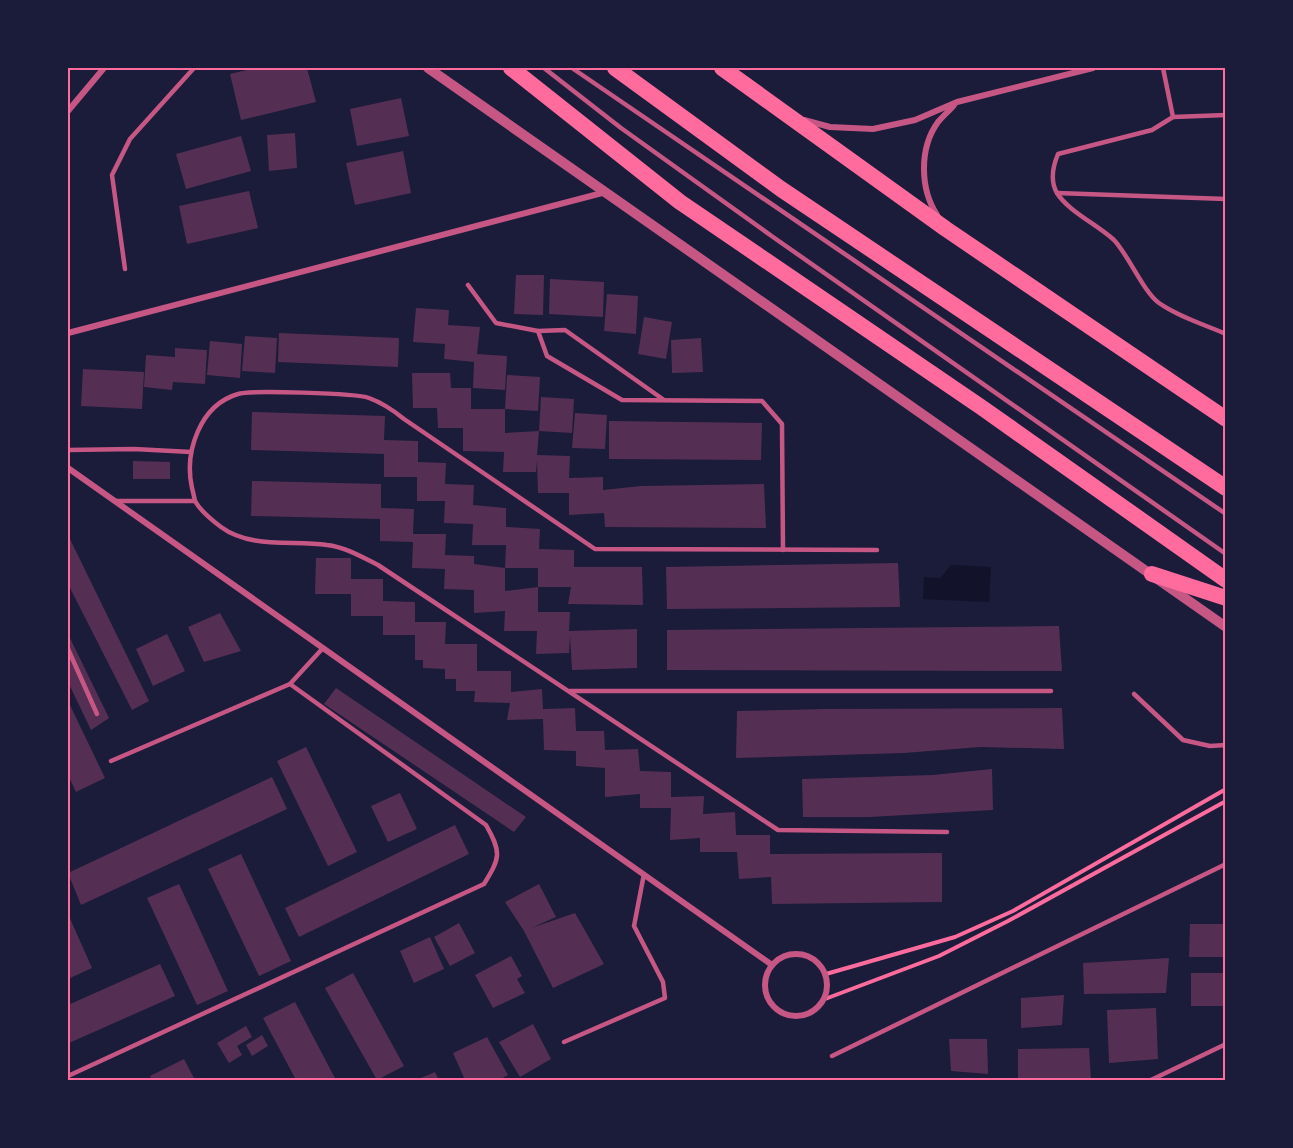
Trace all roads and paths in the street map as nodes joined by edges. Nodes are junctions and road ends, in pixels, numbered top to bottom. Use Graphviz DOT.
graph roads {
  1 [pos="104,68"];
  2 [pos="194,68"];
  3 [pos="428,68"];
  4 [pos="511,68"];
  5 [pos="544,68"];
  6 [pos="572,68"];
  7 [pos="615,68"];
  8 [pos="722,68"];
  9 [pos="1093,68"];
  10 [pos="1163,68"];
  11 [pos="957,102"];
  12 [pos="68,111"];
  13 [pos="1226,115"];
  14 [pos="788,116"];
  15 [pos="1173,117"];
  16 [pos="607,192"];
  17 [pos="1057,193"];
  18 [pos="1226,199"];
  19 [pos="946,229"];
  20 [pos="125,269"];
  21 [pos="468,285"];
  22 [pos="538,331"];
  23 [pos="68,333"];
  24 [pos="1226,334"];
  25 [pos="664,400"];
  26 [pos="1226,419"];
  27 [pos="68,450"];
  28 [pos="191,452"];
  29 [pos="68,468"];
  30 [pos="1226,488"];
  31 [pos="114,501"];
  32 [pos="195,501"];
  33 [pos="1226,514"];
  34 [pos="783,550"];
  35 [pos="878,550"];
  36 [pos="1226,554"];
  37 [pos="1152,574"];
  38 [pos="1226,580"];
  39 [pos="1226,598"];
  40 [pos="1226,627"];
  41 [pos="323,648"];
  42 [pos="68,649"];
  43 [pos="290,684"];
  44 [pos="568,691"];
  45 [pos="1051,691"];
  46 [pos="1134,694"];
  47 [pos="98,714"];
  48 [pos="1226,745"];
  49 [pos="111,761"];
  50 [pos="1226,789"];
  51 [pos="1226,801"];
  52 [pos="947,832"];
  53 [pos="1226,864"];
  54 [pos="644,874"];
  55 [pos="772,965"];
  56 [pos="826,974"];
  57 [pos="825,999"];
  58 [pos="564,1042"];
  59 [pos="1226,1044"];
  60 [pos="832,1056"];
  61 [pos="68,1076"];
  62 [pos="1151,1080"];
  1 -- 12 [label="street"];
  2 -- 20 [label="lane"];
  3 -- 16 [label="street"];
  4 -- 38 [label="highway"];
  5 -- 36 [label="lane"];
  6 -- 33 [label="lane"];
  7 -- 30 [label="highway"];
  8 -- 14 [label="highway"];
  9 -- 11 [label="street"];
  10 -- 15 [label="lane"];
  11 -- 14 [label="street"];
  11 -- 19 [label="street"];
  13 -- 15 [label="lane"];
  14 -- 19 [label="highway"];
  15 -- 17 [label="lane"];
  16 -- 23 [label="street"];
  16 -- 37 [label="street"];
  17 -- 18 [label="lane"];
  17 -- 24 [label="lane"];
  19 -- 26 [label="highway"];
  21 -- 22 [label="lane"];
  22 -- 25 [label="lane"];
  22 -- 25 [label="lane"];
  25 -- 34 [label="lane"];
  27 -- 28 [label="lane"];
  28 -- 32 [label="lane"];
  28 -- 34 [label="lane"];
  29 -- 31 [label="street"];
  31 -- 32 [label="lane"];
  31 -- 41 [label="street"];
  32 -- 44 [label="lane"];
  34 -- 35 [label="lane"];
  37 -- 39 [label="highway"];
  37 -- 40 [label="street"];
  41 -- 43 [label="lane"];
  41 -- 54 [label="street"];
  42 -- 47 [label="lane"];
  43 -- 49 [label="lane"];
  43 -- 61 [label="lane"];
  44 -- 45 [label="lane"];
  44 -- 52 [label="lane"];
  46 -- 48 [label="lane"];
  50 -- 56 [label="path"];
  51 -- 57 [label="path"];
  53 -- 60 [label="lane"];
  54 -- 55 [label="street"];
  54 -- 58 [label="lane"];
  55 -- 56 [label="street"];
  55 -- 57 [label="street"];
  56 -- 57 [label="street"];
  59 -- 62 [label="lane"];
}
